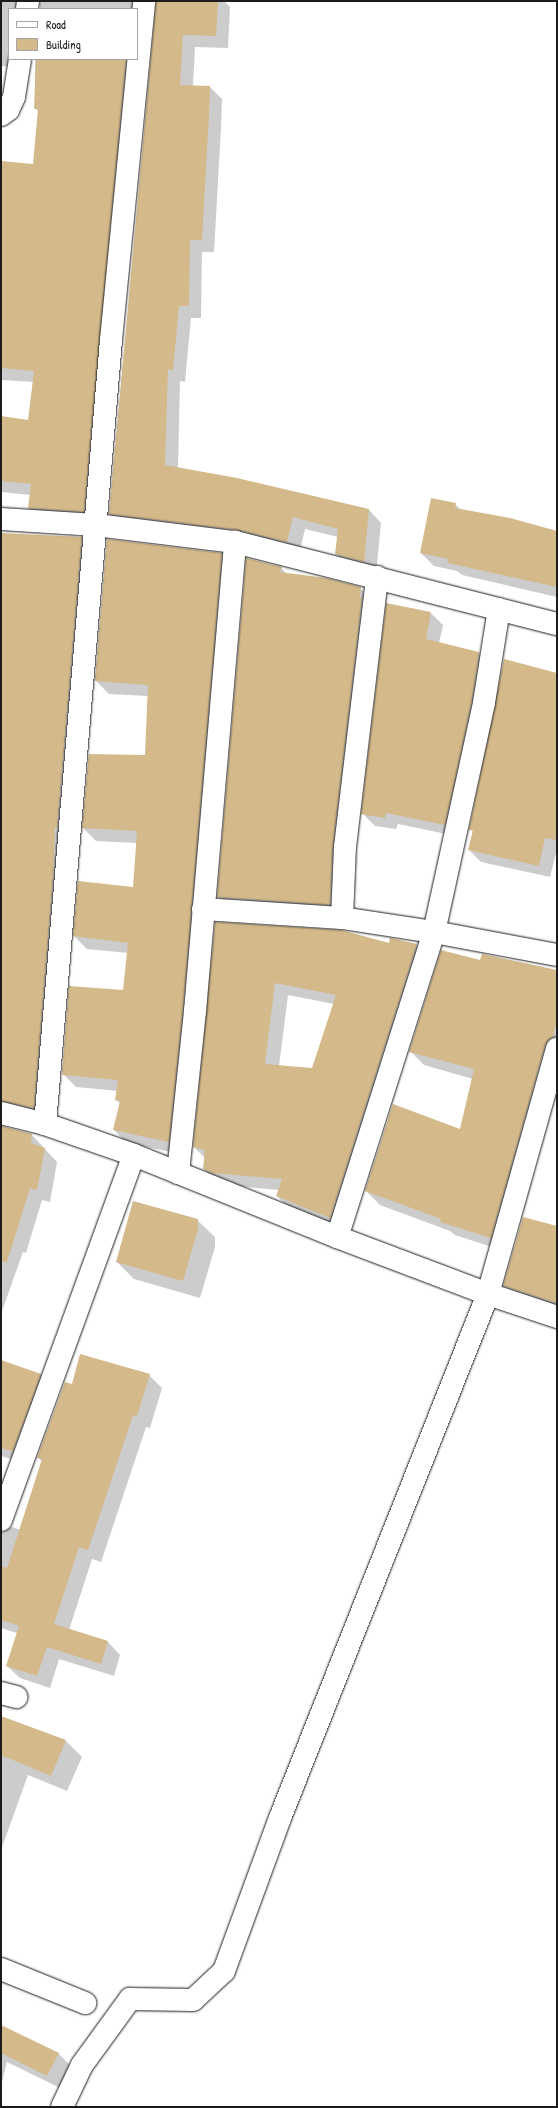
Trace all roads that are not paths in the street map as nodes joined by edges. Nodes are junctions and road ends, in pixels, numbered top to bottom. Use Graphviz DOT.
graph roads {
  1 [pos="144,1"];
  2 [pos="20,60"];
  3 [pos="1,115"];
  4 [pos="1,519"];
  5 [pos="96,525"];
  6 [pos="235,542"];
  7 [pos="376,577"];
  8 [pos="499,609"];
  9 [pos="557,624"];
  10 [pos="203,909"];
  11 [pos="342,918"];
  12 [pos="434,932"];
  13 [pos="557,955"];
  14 [pos="557,1048"];
  15 [pos="1,1113"];
  16 [pos="44,1124"];
  17 [pos="134,1155"];
  18 [pos="178,1173"];
  19 [pos="337,1237"];
  20 [pos="488,1294"];
  21 [pos="557,1317"];
  22 [pos="1,1520"];
  23 [pos="1,1969"];
  24 [pos="85,2003"];
  25 [pos="62,2107"];
  1 -- 5 [label="street"];
  2 -- 3 [label="street"];
  4 -- 5 [label="street"];
  5 -- 6 [label="street"];
  5 -- 16 [label="street"];
  6 -- 7 [label="street"];
  6 -- 10 [label="street"];
  7 -- 8 [label="street"];
  7 -- 11 [label="street"];
  8 -- 9 [label="street"];
  8 -- 12 [label="street"];
  10 -- 11 [label="street"];
  10 -- 18 [label="street"];
  11 -- 12 [label="street"];
  12 -- 13 [label="street"];
  12 -- 19 [label="street"];
  14 -- 20 [label="street"];
  15 -- 16 [label="street"];
  16 -- 17 [label="street"];
  17 -- 18 [label="street"];
  17 -- 22 [label="street"];
  18 -- 19 [label="street"];
  19 -- 20 [label="street"];
  20 -- 21 [label="street"];
  20 -- 25 [label="street"];
  23 -- 24 [label="street"];
}
